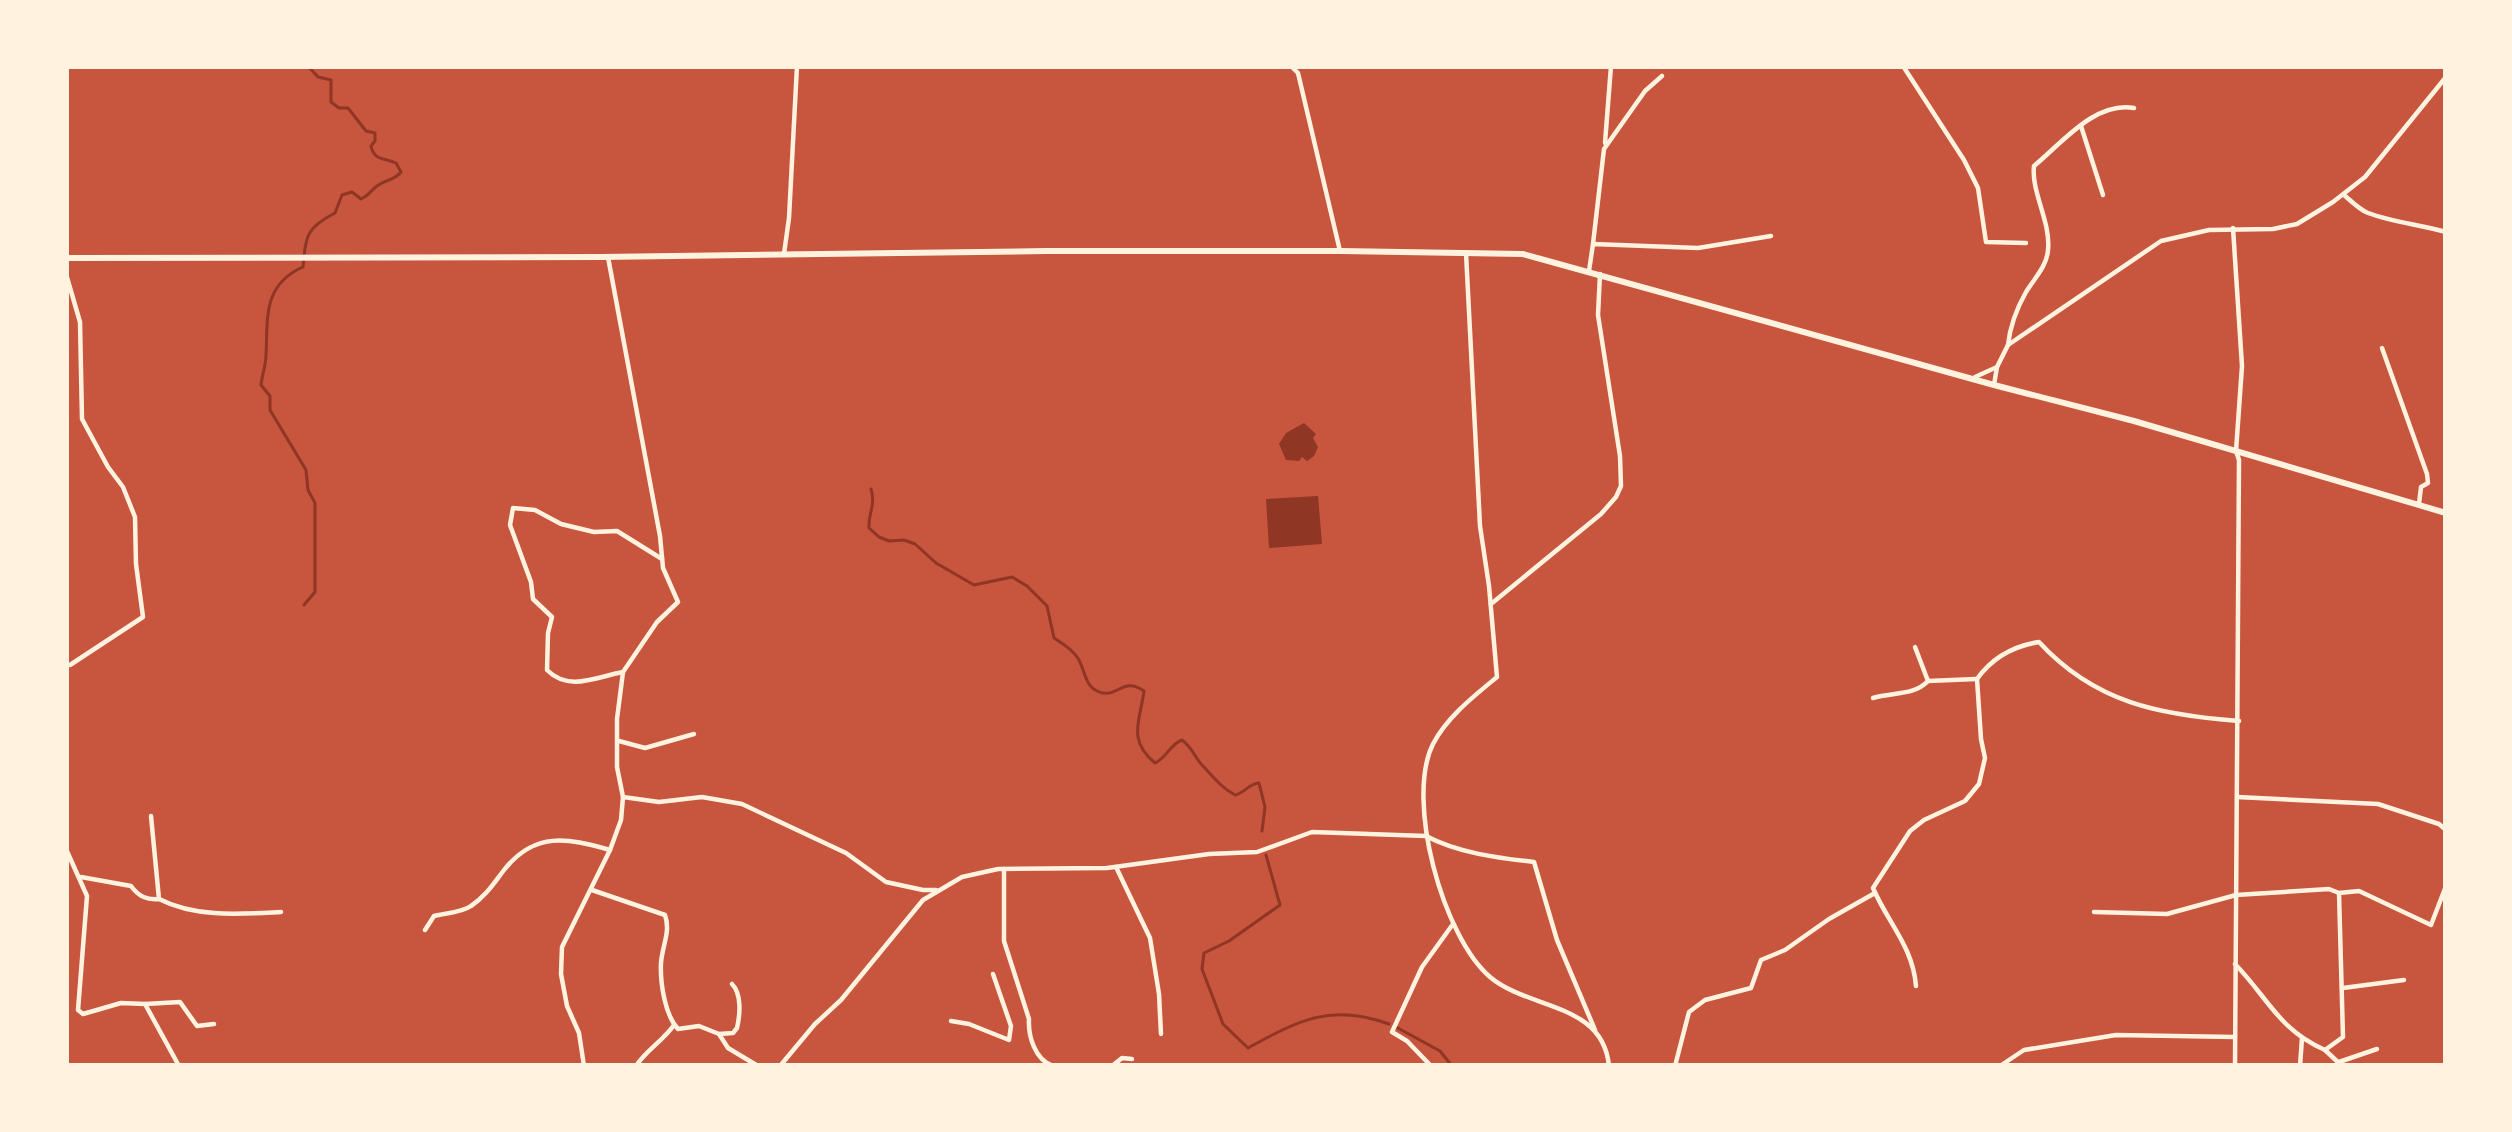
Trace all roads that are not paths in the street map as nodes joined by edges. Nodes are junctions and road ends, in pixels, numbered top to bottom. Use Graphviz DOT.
graph roads {
  1 [pos="797,66"];
  2 [pos="1291,66"];
  3 [pos="1611,66"];
  4 [pos="1903,66"];
  5 [pos="1662,76"];
  6 [pos="2446,77"];
  7 [pos="2134,108"];
  8 [pos="2081,126"];
  9 [pos="1604,149"];
  10 [pos="2103,195"];
  11 [pos="2344,195"];
  12 [pos="2234,228"];
  13 [pos="2446,232"];
  14 [pos="1771,236"];
  15 [pos="2026,243"];
  16 [pos="1593,244"];
  17 [pos="784,250"];
  18 [pos="1340,251"];
  19 [pos="1466,253"];
  20 [pos="608,256"];
  21 [pos="66,258"];
  22 [pos="1589,271"];
  23 [pos="66,274"];
  24 [pos="1600,274"];
  25 [pos="2008,345"];
  26 [pos="2382,348"];
  27 [pos="1997,367"];
  28 [pos="1972,379"];
  29 [pos="1994,385"];
  30 [pos="2236,451"];
  31 [pos="2419,505"];
  32 [pos="2445,513"];
  33 [pos="662,559"];
  34 [pos="1491,604"];
  35 [pos="1915,647"];
  36 [pos="70,665"];
  37 [pos="623,672"];
  38 [pos="1977,680"];
  39 [pos="1928,681"];
  40 [pos="1873,698"];
  41 [pos="2239,721"];
  42 [pos="694,734"];
  43 [pos="619,741"];
  44 [pos="2237,796"];
  45 [pos="623,797"];
  46 [pos="151,815"];
  47 [pos="2446,830"];
  48 [pos="1426,836"];
  49 [pos="66,849"];
  50 [pos="610,850"];
  51 [pos="1116,866"];
  52 [pos="1004,868"];
  53 [pos="81,877"];
  54 [pos="2446,886"];
  55 [pos="592,890"];
  56 [pos="940,890"];
  57 [pos="1875,893"];
  58 [pos="2339,893"];
  59 [pos="2236,895"];
  60 [pos="160,899"];
  61 [pos="281,912"];
  62 [pos="2094,912"];
  63 [pos="1453,924"];
  64 [pos="425,931"];
  65 [pos="2235,964"];
  66 [pos="993,974"];
  67 [pos="2404,980"];
  68 [pos="732,984"];
  69 [pos="1916,986"];
  70 [pos="2343,988"];
  71 [pos="145,1004"];
  72 [pos="951,1021"];
  73 [pos="214,1024"];
  74 [pos="674,1025"];
  75 [pos="1595,1030"];
  76 [pos="719,1034"];
  77 [pos="1161,1034"];
  78 [pos="2235,1036"];
  79 [pos="2302,1038"];
  80 [pos="2378,1049"];
  81 [pos="2325,1050"];
  82 [pos="1132,1059"];
  83 [pos="2340,1064"];
  84 [pos="179,1066"];
  85 [pos="584,1066"];
  86 [pos="636,1066"];
  87 [pos="758,1066"];
  88 [pos="780,1066"];
  89 [pos="1053,1066"];
  90 [pos="1112,1066"];
  91 [pos="1431,1066"];
  92 [pos="1609,1066"];
  93 [pos="1675,1066"];
  94 [pos="2000,1066"];
  95 [pos="2235,1066"];
  96 [pos="2300,1066"];
  1 -- 17 [label="street"];
  2 -- 18 [label="street"];
  3 -- 9 [label="street"];
  4 -- 15 [label="street"];
  5 -- 9 [label="street"];
  6 -- 11 [label="street"];
  7 -- 8 [label="street"];
  8 -- 10 [label="street"];
  8 -- 25 [label="street"];
  9 -- 16 [label="street"];
  11 -- 12 [label="street"];
  11 -- 13 [label="street"];
  12 -- 25 [label="street"];
  12 -- 30 [label="street"];
  14 -- 16 [label="street"];
  16 -- 22 [label="street"];
  17 -- 18 [label="main road"];
  17 -- 20 [label="main road"];
  18 -- 19 [label="main road"];
  19 -- 22 [label="main road"];
  19 -- 34 [label="street"];
  20 -- 21 [label="main road"];
  20 -- 33 [label="street"];
  22 -- 24 [label="main road"];
  23 -- 36 [label="street"];
  24 -- 28 [label="main road"];
  24 -- 34 [label="street"];
  25 -- 27 [label="street"];
  26 -- 31 [label="street"];
  27 -- 28 [label="street"];
  27 -- 29 [label="street"];
  28 -- 29 [label="main road"];
  29 -- 30 [label="main road"];
  30 -- 31 [label="main road"];
  30 -- 41 [label="street"];
  31 -- 32 [label="main road"];
  33 -- 37 [label="street"];
  33 -- 37 [label="street"];
  34 -- 48 [label="street"];
  35 -- 39 [label="street"];
  37 -- 43 [label="street"];
  38 -- 39 [label="street"];
  38 -- 41 [label="street"];
  38 -- 57 [label="street"];
  39 -- 40 [label="street"];
  41 -- 44 [label="street"];
  42 -- 43 [label="street"];
  43 -- 45 [label="street"];
  44 -- 47 [label="street"];
  44 -- 59 [label="street"];
  45 -- 50 [label="street"];
  45 -- 56 [label="street"];
  46 -- 60 [label="street"];
  48 -- 51 [label="street"];
  48 -- 63 [label="street"];
  48 -- 75 [label="street"];
  49 -- 53 [label="street"];
  50 -- 55 [label="street"];
  50 -- 64 [label="street"];
  51 -- 52 [label="street"];
  51 -- 77 [label="street"];
  52 -- 56 [label="street"];
  52 -- 89 [label="street"];
  53 -- 60 [label="street"];
  53 -- 71 [label="street"];
  54 -- 58 [label="street"];
  55 -- 74 [label="street"];
  55 -- 85 [label="street"];
  56 -- 88 [label="street"];
  57 -- 69 [label="street"];
  57 -- 93 [label="street"];
  58 -- 59 [label="street"];
  58 -- 70 [label="street"];
  59 -- 62 [label="street"];
  59 -- 65 [label="street"];
  60 -- 61 [label="street"];
  63 -- 75 [label="street"];
  63 -- 91 [label="street"];
  65 -- 78 [label="street"];
  65 -- 79 [label="street"];
  66 -- 72 [label="street"];
  67 -- 70 [label="street"];
  68 -- 76 [label="street"];
  70 -- 81 [label="street"];
  71 -- 73 [label="street"];
  71 -- 84 [label="street"];
  74 -- 76 [label="street"];
  74 -- 86 [label="street"];
  75 -- 92 [label="street"];
  76 -- 87 [label="street"];
  78 -- 94 [label="street"];
  78 -- 95 [label="street"];
  79 -- 81 [label="street"];
  79 -- 96 [label="street"];
  80 -- 83 [label="street"];
  81 -- 83 [label="street"];
  82 -- 90 [label="street"];
}
